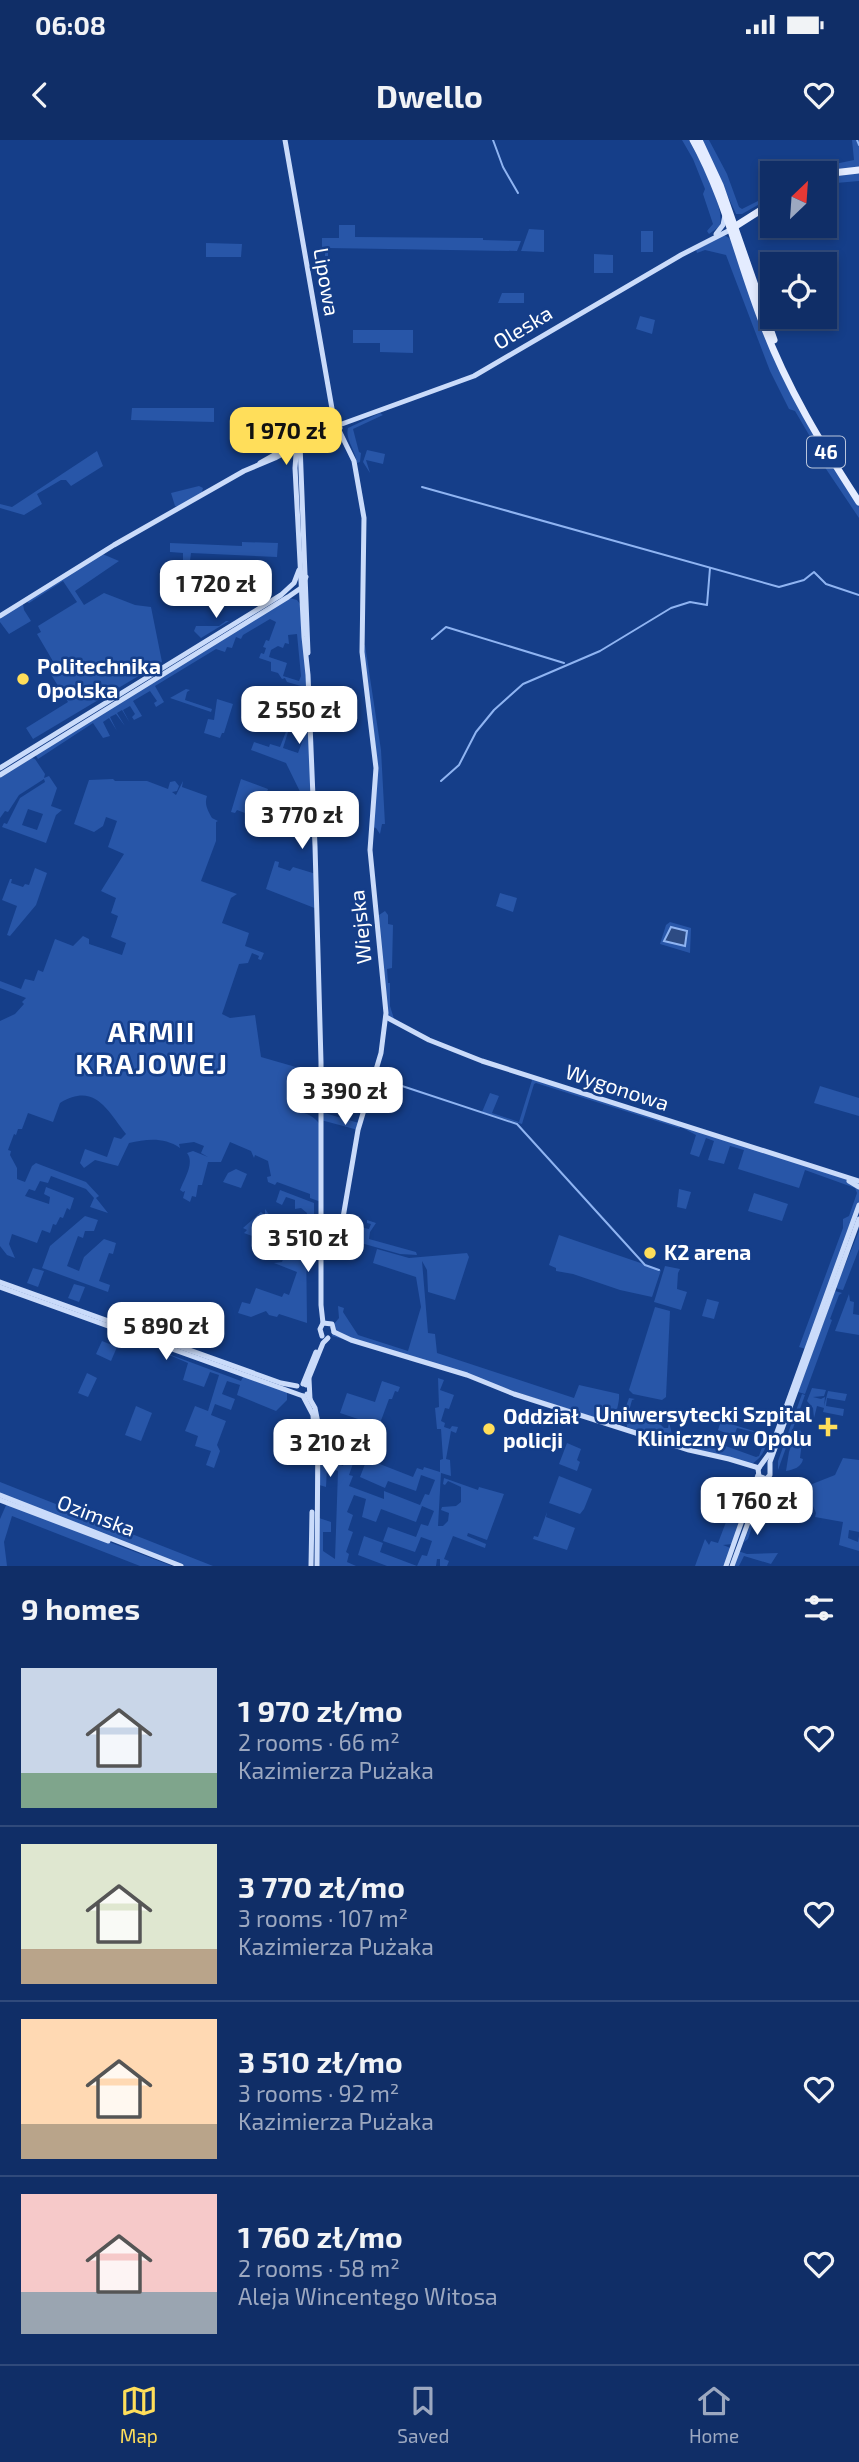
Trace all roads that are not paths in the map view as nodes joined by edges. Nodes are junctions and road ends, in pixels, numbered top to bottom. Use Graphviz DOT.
graph roads {
  1 [pos="285,140"];
  2 [pos="692,140"];
  3 [pos="699,140"];
  4 [pos="858,170"];
  5 [pos="837,172"];
  6 [pos="760,208"];
  7 [pos="760,210"];
  8 [pos="727,213"];
  9 [pos="744,217"];
  10 [pos="732,227"];
  11 [pos="717,235"];
  12 [pos="734,241"];
  13 [pos="796,400"];
  14 [pos="368,414"];
  15 [pos="346,426"];
  16 [pos="337,427"];
  17 [pos="345,440"];
  18 [pos="297,444"];
  19 [pos="275,458"];
  20 [pos="260,463"];
  21 [pos="295,468"];
  22 [pos="859,502"];
  23 [pos="300,567"];
  24 [pos="306,577"];
  25 [pos="301,590"];
  26 [pos="282,597"];
  27 [pos="307,602"];
  28 [pos="302,613"];
  29 [pos="0,615"];
  30 [pos="307,663"];
  31 [pos="0,768"];
  32 [pos="0,775"];
  33 [pos="386,1017"];
  34 [pos="859,1185"];
  35 [pos="859,1205"];
  36 [pos="859,1219"];
  37 [pos="322,1242"];
  38 [pos="0,1282"];
  39 [pos="0,1287"];
  40 [pos="326,1323"];
  41 [pos="329,1335"];
  42 [pos="308,1376"];
  43 [pos="287,1387"];
  44 [pos="300,1387"];
  45 [pos="306,1398"];
  46 [pos="770,1467"];
  47 [pos="759,1471"];
  48 [pos="766,1479"];
  49 [pos="0,1498"];
  50 [pos="172,1566"];
  51 [pos="181,1566"];
  52 [pos="311,1566"];
  53 [pos="317,1566"];
  54 [pos="726,1566"];
  55 [pos="732,1566"];
  1 -- 16 [label="street, Lipowa"];
  2 -- 8 [label="main road"];
  3 -- 8 [label="main road"];
  4 -- 5 [label="main road"];
  6 -- 9 [label="main road, Oleska"];
  7 -- 10 [label="main road, Oleska"];
  8 -- 9 [label="main road"];
  8 -- 10 [label="main road"];
  8 -- 11 [label="street"];
  9 -- 10 [label="main road, Oleska"];
  10 -- 11 [label="street, Oleska"];
  10 -- 12 [label="main road, 46"];
  10 -- 13 [label="main road, 46"];
  11 -- 12 [label="street"];
  11 -- 14 [label="street, Oleska"];
  12 -- 13 [label="main road, 46"];
  13 -- 22 [label="main road, 46"];
  14 -- 15 [label="street, Oleska"];
  14 -- 16 [label="street, Oleska"];
  15 -- 16 [label="street, Oleska"];
  15 -- 17 [label="street, Wiejska"];
  16 -- 17 [label="street, Wiejska"];
  16 -- 18 [label="street, Oleska"];
  17 -- 33 [label="street, Wiejska"];
  18 -- 19 [label="street, Oleska"];
  18 -- 20 [label="street, Oleska"];
  18 -- 21 [label="street"];
  18 -- 24 [label="street"];
  19 -- 20 [label="street, Oleska"];
  19 -- 21 [label="street"];
  20 -- 29 [label="street, Oleska"];
  21 -- 23 [label="street"];
  23 -- 25 [label="street"];
  23 -- 26 [label="street"];
  24 -- 25 [label="street"];
  24 -- 27 [label="street"];
  25 -- 26 [label="street"];
  25 -- 27 [label="street"];
  25 -- 28 [label="street"];
  26 -- 28 [label="street"];
  26 -- 31 [label="street"];
  26 -- 32 [label="street"];
  27 -- 30 [label="street"];
  28 -- 30 [label="street"];
  30 -- 37 [label="street"];
  33 -- 34 [label="street, Wygonowa"];
  33 -- 37 [label="street, Wiejska"];
  35 -- 47 [label="street"];
  36 -- 46 [label="street"];
  37 -- 40 [label="street"];
  38 -- 43 [label="street"];
  39 -- 43 [label="street"];
  40 -- 41 [label="street"];
  40 -- 41 [label="street"];
  41 -- 42 [label="street"];
  41 -- 47 [label="street"];
  42 -- 43 [label="street"];
  42 -- 44 [label="street"];
  42 -- 45 [label="street"];
  43 -- 44 [label="street"];
  43 -- 45 [label="street"];
  44 -- 45 [label="street"];
  44 -- 45 [label="street"];
  45 -- 52 [label="street"];
  45 -- 53 [label="street"];
  46 -- 47 [label="street"];
  46 -- 48 [label="street"];
  47 -- 48 [label="street"];
  47 -- 54 [label="street"];
  48 -- 55 [label="street"];
  49 -- 50 [label="street, Ozimska"];
  49 -- 51 [label="street, Ozimska"];
}
